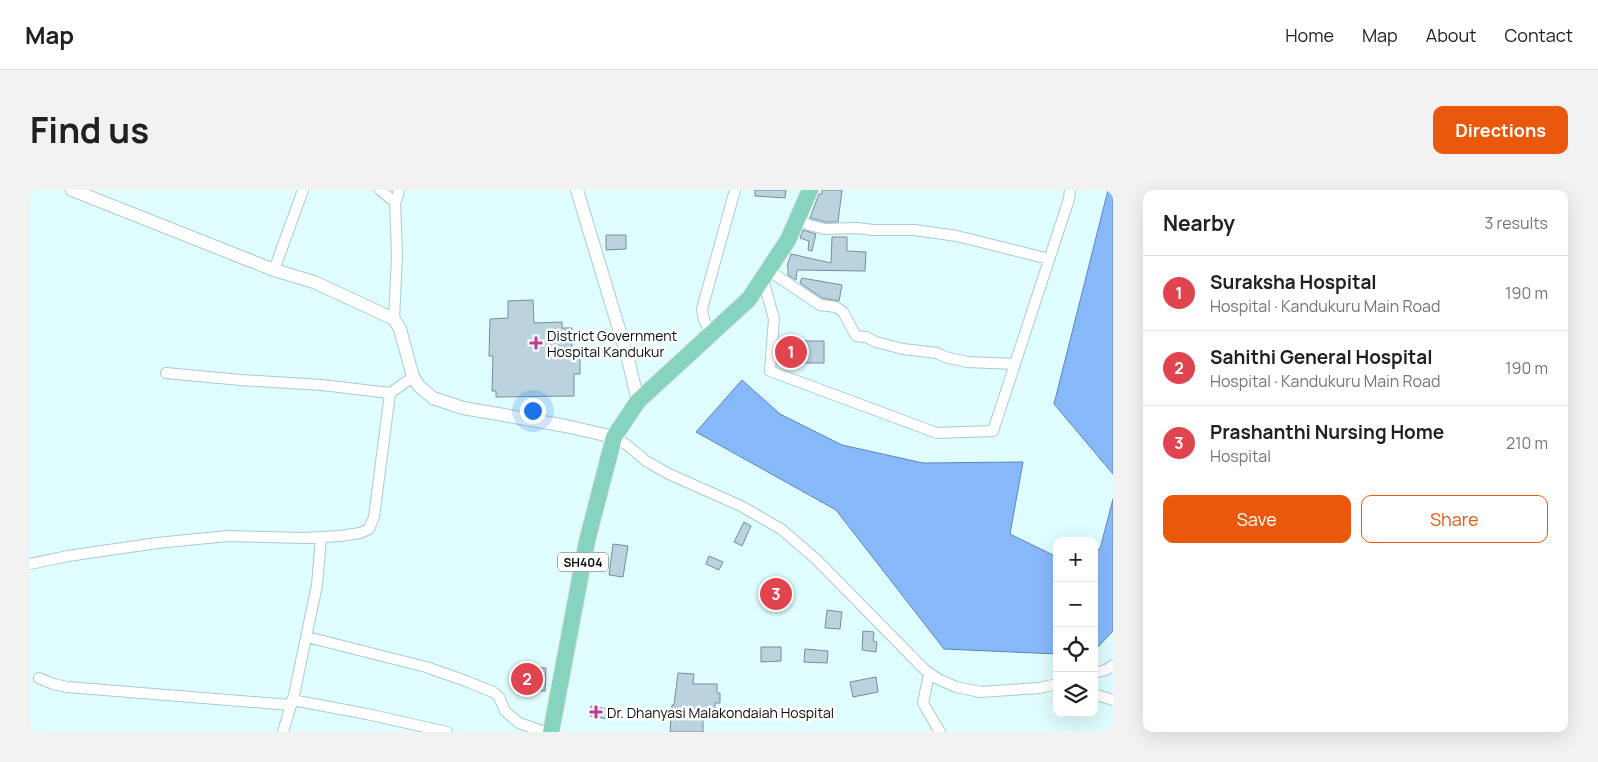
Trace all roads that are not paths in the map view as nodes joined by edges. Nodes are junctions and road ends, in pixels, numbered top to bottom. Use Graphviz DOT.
graph roads {
  1 [pos="72,190"];
  2 [pos="303,190"];
  3 [pos="380,190"];
  4 [pos="577,190"];
  5 [pos="735,190"];
  6 [pos="810,190"];
  7 [pos="1070,190"];
  8 [pos="397,194"];
  9 [pos="797,219"];
  10 [pos="1050,259"];
  11 [pos="274,270"];
  12 [pos="765,275"];
  13 [pos="394,320"];
  14 [pos="712,334"];
  15 [pos="1015,364"];
  16 [pos="166,372"];
  17 [pos="413,377"];
  18 [pos="390,393"];
  19 [pos="638,401"];
  20 [pos="614,438"];
  21 [pos="321,538"];
  22 [pos="30,564"];
  23 [pos="307,637"];
  24 [pos="1113,665"];
  25 [pos="1098,673"];
  26 [pos="929,674"];
  27 [pos="39,678"];
  28 [pos="1053,685"];
  29 [pos="1098,695"];
  30 [pos="1113,700"];
  31 [pos="292,703"];
  32 [pos="283,732"];
  33 [pos="447,732"];
  34 [pos="545,732"];
  35 [pos="551,732"];
  36 [pos="940,732"];
  1 -- 11 [label="street"];
  2 -- 11 [label="street"];
  3 -- 8 [label="street"];
  4 -- 19 [label="street"];
  5 -- 14 [label="street"];
  6 -- 9 [label="main road, SH404"];
  7 -- 10 [label="street"];
  8 -- 13 [label="street"];
  9 -- 10 [label="street"];
  9 -- 12 [label="main road, SH404"];
  10 -- 15 [label="street"];
  11 -- 13 [label="street"];
  12 -- 14 [label="main road, SH404"];
  12 -- 15 [label="street"];
  12 -- 15 [label="street"];
  13 -- 17 [label="street"];
  14 -- 19 [label="main road, SH404"];
  16 -- 18 [label="street"];
  17 -- 18 [label="street"];
  17 -- 20 [label="street"];
  18 -- 21 [label="street"];
  19 -- 20 [label="main road, SH404"];
  20 -- 26 [label="street"];
  20 -- 35 [label="main road, SH404"];
  21 -- 22 [label="street"];
  21 -- 23 [label="street"];
  23 -- 31 [label="street"];
  23 -- 34 [label="street"];
  24 -- 25 [label="street"];
  26 -- 28 [label="street"];
  26 -- 36 [label="street"];
  27 -- 31 [label="street"];
  29 -- 30 [label="street"];
  31 -- 32 [label="street"];
  31 -- 33 [label="street"];
}
